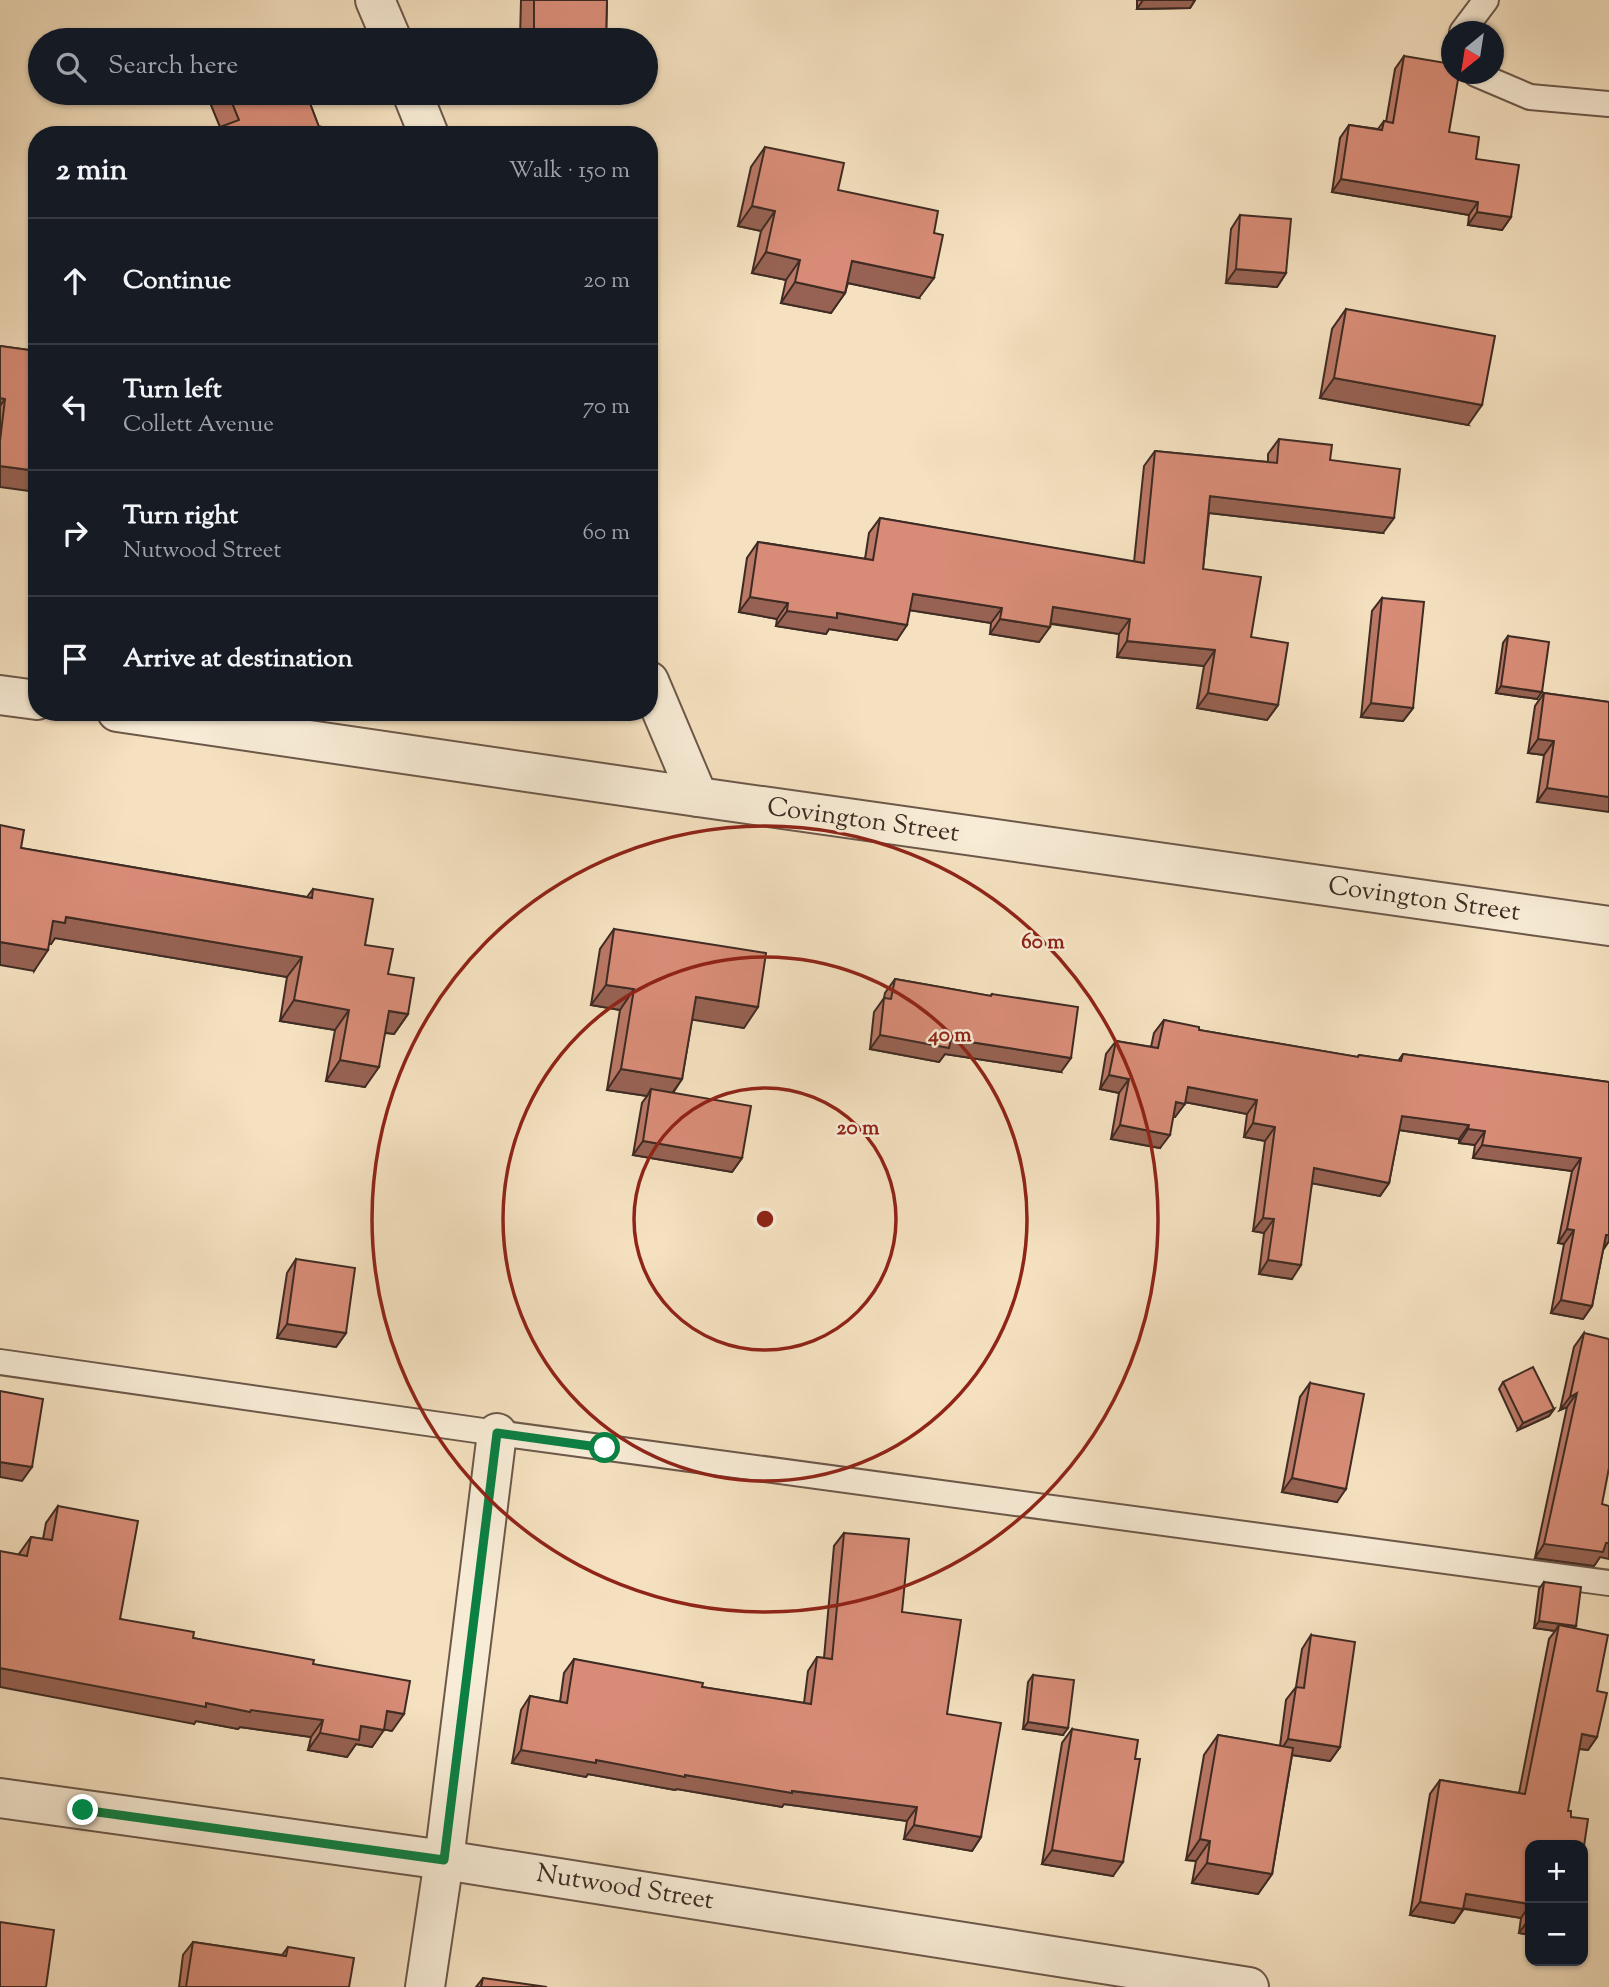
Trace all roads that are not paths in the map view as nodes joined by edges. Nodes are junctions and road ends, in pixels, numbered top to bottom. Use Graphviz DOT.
graph roads {
  1 [pos="375,0"];
  2 [pos="1486,0"];
  3 [pos="1470,21"];
  4 [pos="386,28"];
  5 [pos="1499,84"];
  6 [pos="1609,104"];
  7 [pos="417,105"];
  8 [pos="425,126"];
  9 [pos="0,695"];
  10 [pos="28,700"];
  11 [pos="658,702"];
  12 [pos="179,721"];
  13 [pos="698,797"];
  14 [pos="1609,926"];
  15 [pos="0,1362"];
  16 [pos="497,1433"];
  17 [pos="1609,1583"];
  18 [pos="0,1798"];
  19 [pos="444,1860"];
  20 [pos="425,1987"];
  21 [pos="1249,1987"];
  1 -- 4 [label="street"];
  2 -- 3 [label="lane"];
  5 -- 6 [label="lane"];
  7 -- 8 [label="street"];
  9 -- 10 [label="street"];
  11 -- 13 [label="street"];
  12 -- 13 [label="street, Covington Street"];
  13 -- 14 [label="street, Covington Street"];
  15 -- 16 [label="lane"];
  16 -- 17 [label="lane"];
  16 -- 19 [label="street"];
  18 -- 19 [label="street, Nutwood Street"];
  19 -- 20 [label="street"];
  19 -- 21 [label="street, Nutwood Street"];
}
